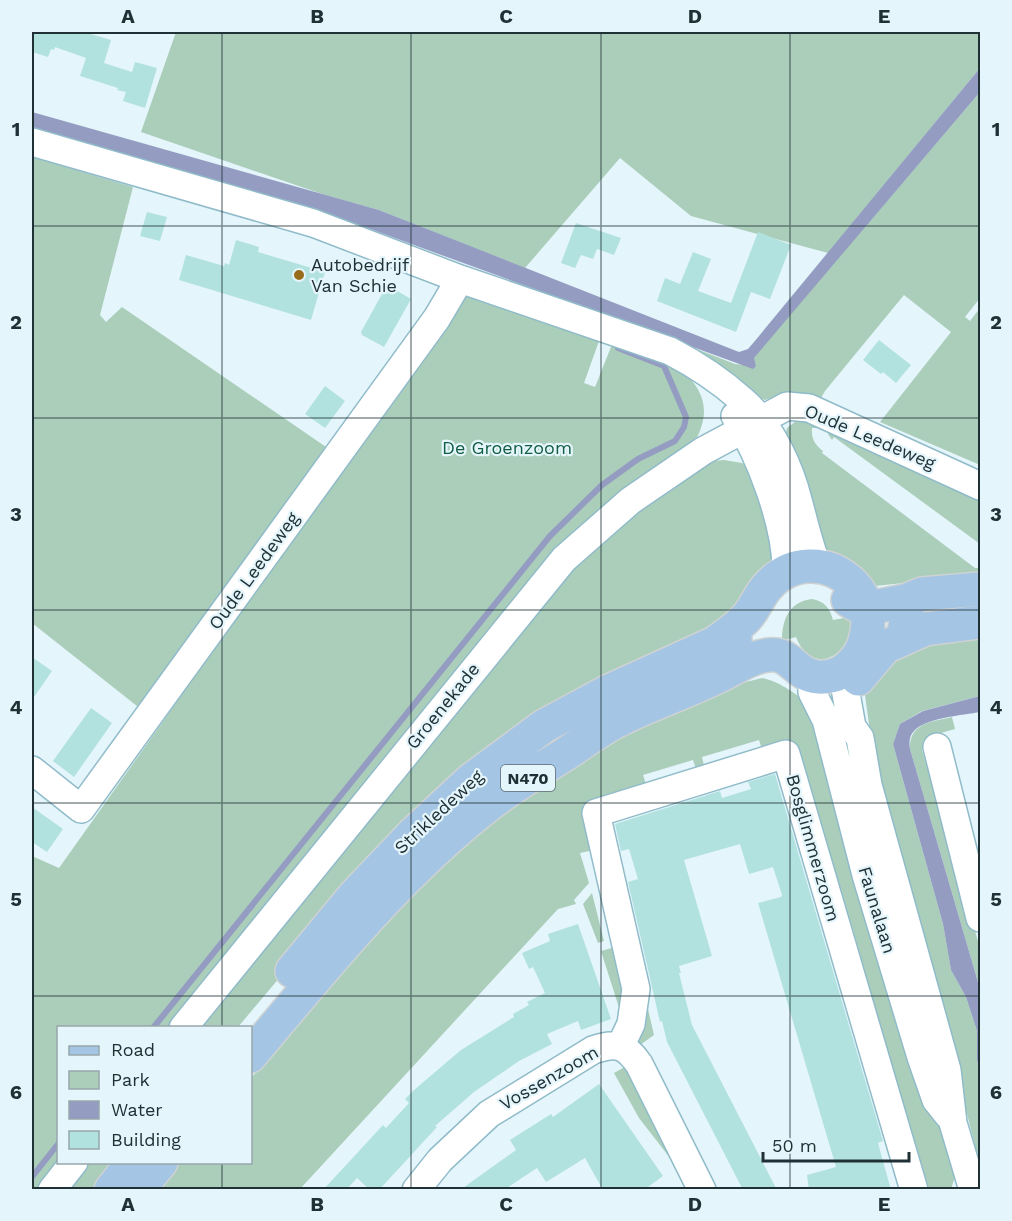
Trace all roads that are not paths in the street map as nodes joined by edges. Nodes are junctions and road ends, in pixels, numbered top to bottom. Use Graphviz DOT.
graph roads {
  1 [pos="32,142"];
  2 [pos="460,279"];
  3 [pos="751,425"];
  4 [pos="981,486"];
  5 [pos="817,565"];
  6 [pos="787,580"];
  7 [pos="981,589"];
  8 [pos="863,599"];
  9 [pos="981,622"];
  10 [pos="764,640"];
  11 [pos="872,647"];
  12 [pos="848,680"];
  13 [pos="812,692"];
  14 [pos="937,747"];
  15 [pos="32,770"];
  16 [pos="981,918"];
  17 [pos="185,1026"];
  18 [pos="247,1026"];
  19 [pos="621,1045"];
  20 [pos="252,1054"];
  21 [pos="953,1122"];
  22 [pos="72,1164"];
  23 [pos="131,1164"];
  24 [pos="159,1164"];
  25 [pos="52,1190"];
  26 [pos="111,1190"];
  27 [pos="138,1190"];
  28 [pos="416,1190"];
  29 [pos="702,1190"];
  30 [pos="914,1190"];
  31 [pos="973,1190"];
  1 -- 2 [label="street"];
  2 -- 3 [label="street"];
  2 -- 15 [label="street, Oude Leedeweg"];
  3 -- 4 [label="street, Oude Leedeweg"];
  3 -- 5 [label="street"];
  3 -- 6 [label="street"];
  3 -- 17 [label="street, Groenekade"];
  5 -- 6 [label="main road"];
  5 -- 8 [label="main road"];
  6 -- 8 [label="main road"];
  6 -- 10 [label="main road, N470"];
  7 -- 8 [label="main road"];
  8 -- 11 [label="main road"];
  9 -- 11 [label="main road"];
  10 -- 12 [label="main road"];
  10 -- 13 [label="main road"];
  10 -- 18 [label="main road, Strikledeweg / N470"];
  10 -- 20 [label="main road, Strikledeweg / N470"];
  11 -- 12 [label="main road"];
  12 -- 13 [label="main road"];
  12 -- 21 [label="street, Faunalaan"];
  13 -- 21 [label="street, Faunalaan"];
  14 -- 16 [label="street"];
  19 -- 28 [label="street, Vossenzoom"];
  19 -- 29 [label="street, Vossenzoom"];
  19 -- 30 [label="street, Bosglimmerzoom"];
  21 -- 31 [label="street, Faunalaan"];
  22 -- 25 [label="street"];
  23 -- 26 [label="main road"];
  24 -- 27 [label="main road"];
}
